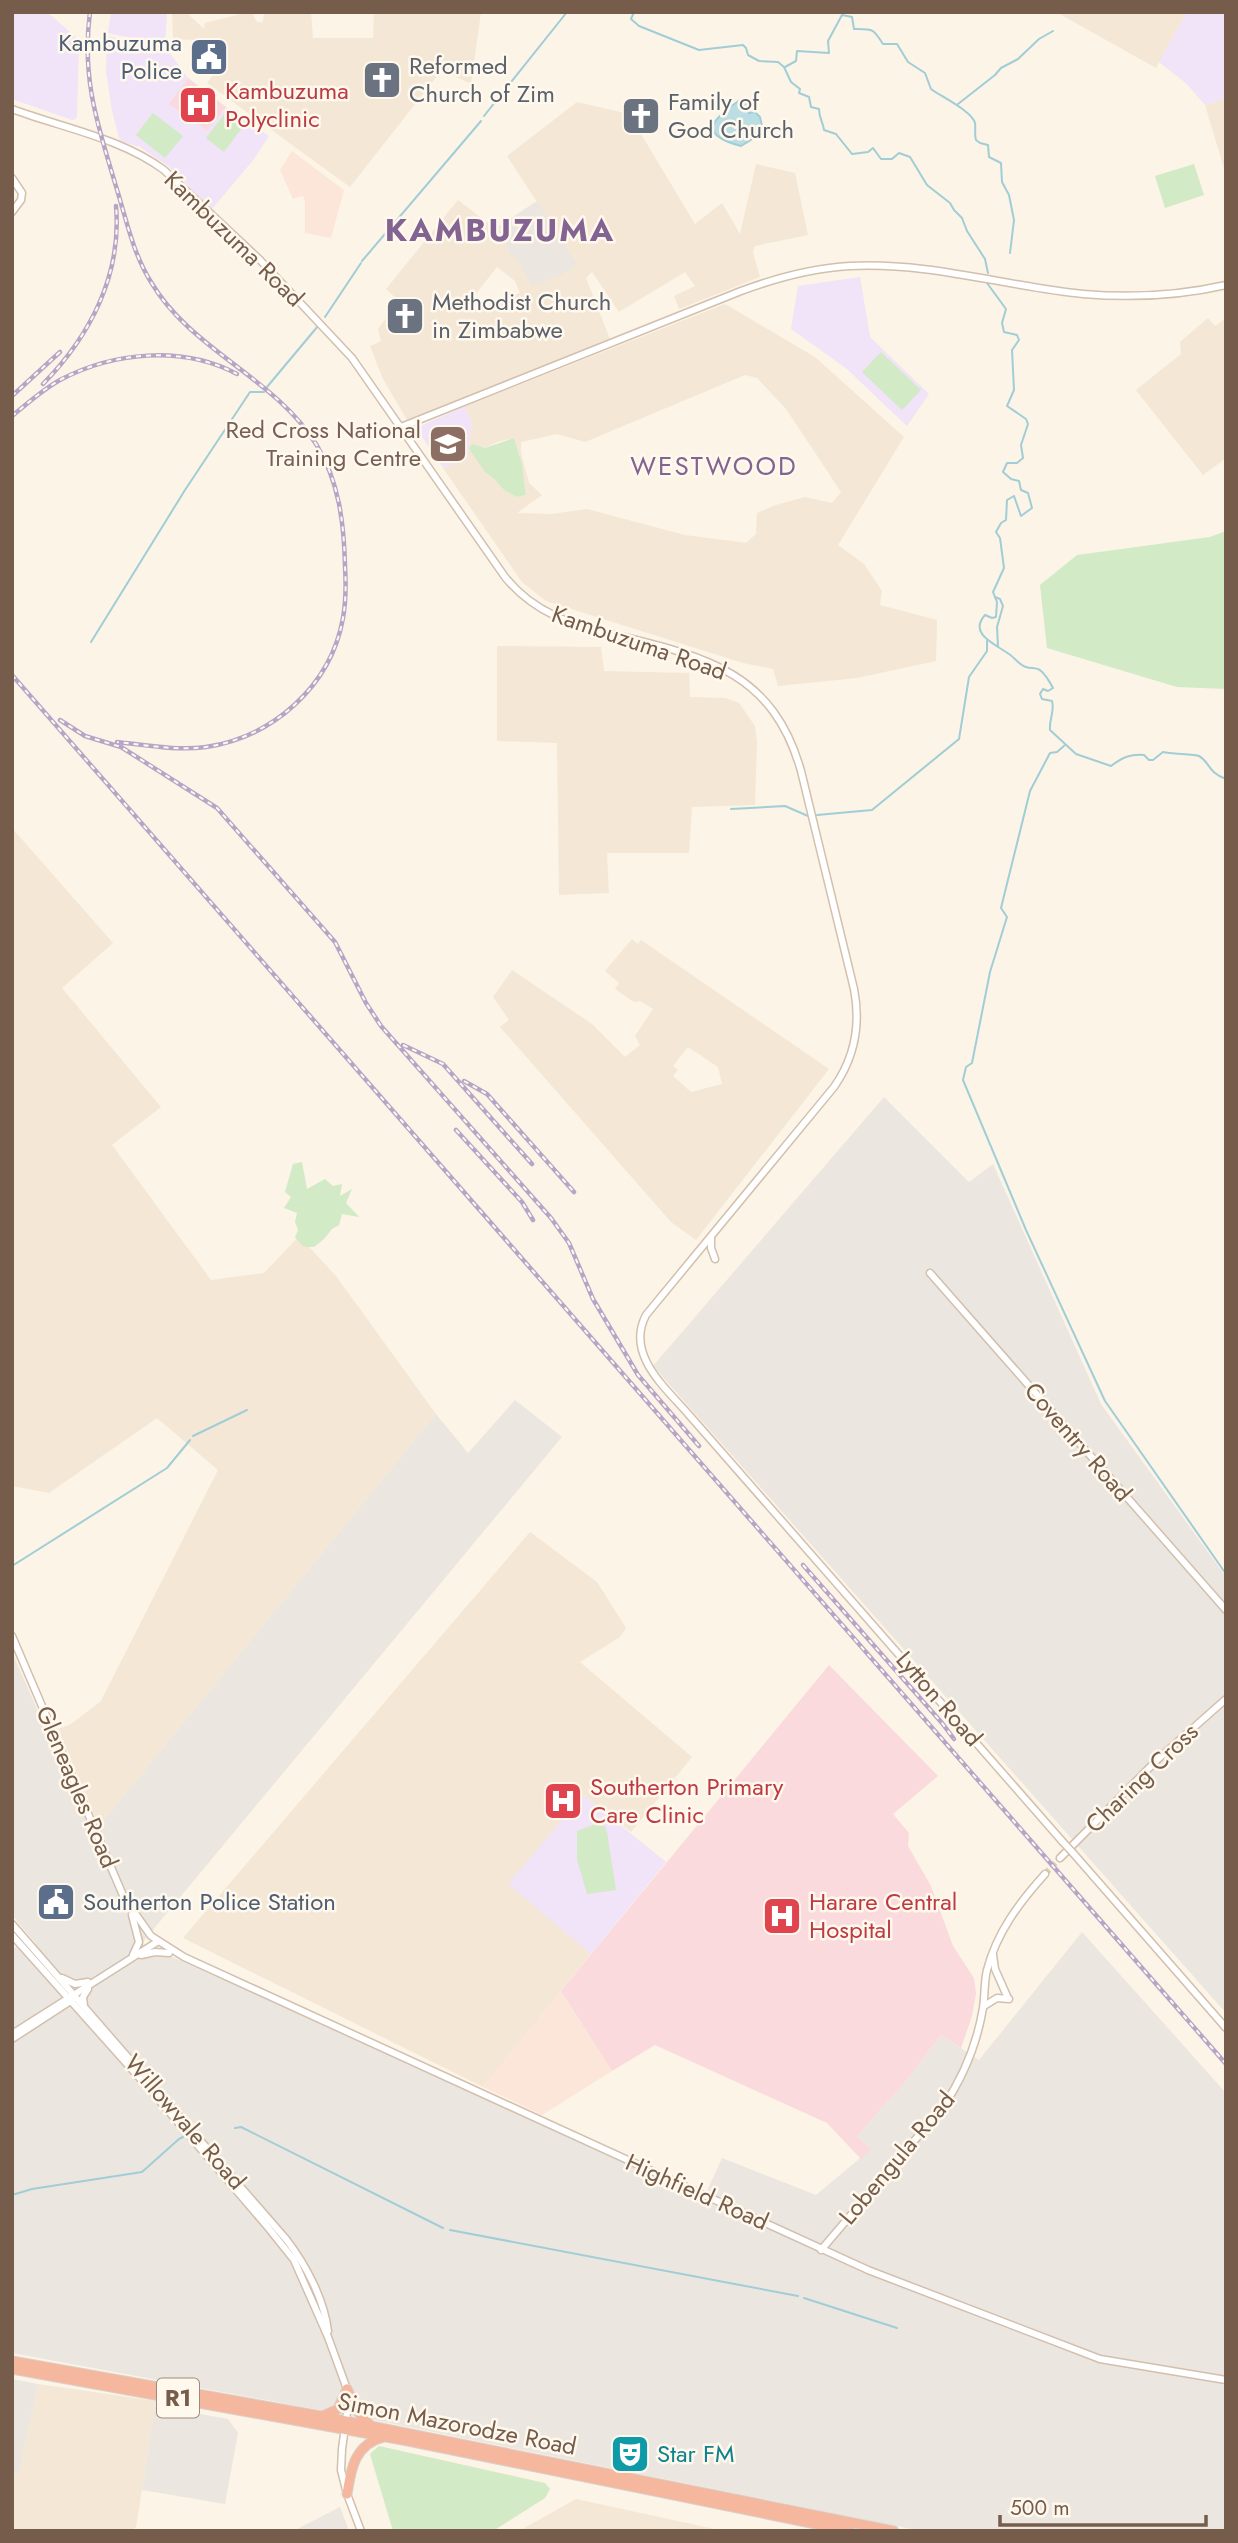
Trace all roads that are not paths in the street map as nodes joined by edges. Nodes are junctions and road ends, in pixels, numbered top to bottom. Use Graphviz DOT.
graph roads {
  1 [pos="12,109"];
  2 [pos="12,178"];
  3 [pos="12,212"];
  4 [pos="1226,285"];
  5 [pos="401,427"];
  6 [pos="776,1157"];
  7 [pos="711,1236"];
  8 [pos="696,1253"];
  9 [pos="715,1259"];
  10 [pos="930,1273"];
  11 [pos="652,1371"];
  12 [pos="1226,1610"];
  13 [pos="12,1636"];
  14 [pos="1226,1699"];
  15 [pos="1060,1858"];
  16 [pos="1045,1874"];
  17 [pos="125,1899"];
  18 [pos="132,1915"];
  19 [pos="12,1924"];
  20 [pos="12,1935"];
  21 [pos="156,1943"];
  22 [pos="169,1953"];
  23 [pos="993,1953"];
  24 [pos="141,1955"];
  25 [pos="132,1956"];
  26 [pos="184,1957"];
  27 [pos="57,1975"];
  28 [pos="98,1979"];
  29 [pos="88,1989"];
  30 [pos="60,1990"];
  31 [pos="72,1998"];
  32 [pos="984,2006"];
  33 [pos="58,2007"];
  34 [pos="82,2010"];
  35 [pos="1226,2028"];
  36 [pos="12,2037"];
  37 [pos="821,2250"];
  38 [pos="13,2364"];
  39 [pos="1226,2380"];
  40 [pos="346,2389"];
  41 [pos="321,2416"];
  42 [pos="345,2426"];
  43 [pos="376,2428"];
  44 [pos="406,2428"];
  45 [pos="386,2437"];
  46 [pos="429,2445"];
  47 [pos="684,2489"];
  48 [pos="347,2494"];
  49 [pos="711,2501"];
  50 [pos="859,2524"];
  51 [pos="361,2531"];
  52 [pos="850,2531"];
  53 [pos="873,2531"];
  54 [pos="894,2531"];
  1 -- 5 [label="street, Kambuzuma Road"];
  2 -- 3 [label="street"];
  4 -- 5 [label="street"];
  5 -- 6 [label="street, Kambuzuma Road"];
  6 -- 7 [label="street, Kambuzuma Road"];
  6 -- 8 [label="street, Kambuzuma Road"];
  7 -- 8 [label="street, Kambuzuma Road"];
  7 -- 9 [label="street"];
  8 -- 11 [label="street, Kambuzuma Road"];
  10 -- 12 [label="street, Coventry Road"];
  11 -- 35 [label="street, Lytton Road, bridge"];
  13 -- 17 [label="street, Gleneagles Road"];
  14 -- 15 [label="street, Charing Cross"];
  16 -- 23 [label="street, Lobengula Road"];
  17 -- 18 [label="street, Gleneagles Road"];
  17 -- 21 [label="street, Gleneagles Road"];
  18 -- 21 [label="street, Gleneagles Road"];
  18 -- 25 [label="street"];
  19 -- 27 [label="street, Willowvale Road"];
  20 -- 30 [label="street, Willowvale Road"];
  21 -- 22 [label="street, Highfield Road"];
  21 -- 24 [label="street"];
  21 -- 25 [label="street"];
  21 -- 26 [label="street, Highfield Road"];
  22 -- 24 [label="street"];
  22 -- 26 [label="street, Highfield Road"];
  23 -- 32 [label="street, Lobengula Road"];
  23 -- 32 [label="street"];
  24 -- 29 [label="street"];
  25 -- 28 [label="street"];
  26 -- 37 [label="street, Highfield Road"];
  27 -- 28 [label="street"];
  27 -- 31 [label="street, Willowvale Road"];
  28 -- 31 [label="street"];
  29 -- 31 [label="street"];
  29 -- 34 [label="street"];
  30 -- 31 [label="street, Willowvale Road"];
  30 -- 33 [label="street"];
  31 -- 33 [label="street"];
  31 -- 34 [label="street, Willowvale Road"];
  32 -- 37 [label="street, Lobengula Road"];
  33 -- 34 [label="street"];
  33 -- 36 [label="street"];
  34 -- 40 [label="street, Willowvale Road"];
  37 -- 39 [label="street, Highfield Road"];
  38 -- 41 [label="highway, Simon Mazorodze Road / R1"];
  38 -- 42 [label="highway, Simon Mazorodze Road / R1"];
  40 -- 41 [label="highway"];
  40 -- 42 [label="street, Willowvale Road"];
  40 -- 43 [label="highway"];
  41 -- 42 [label="highway, Simon Mazorodze Road / R1"];
  42 -- 43 [label="highway, Simon Mazorodze Road / R1"];
  42 -- 45 [label="highway, Simon Mazorodze Road / R1"];
  42 -- 48 [label="street, Willowvale Road"];
  43 -- 44 [label="highway, Simon Mazorodze Road / R1"];
  44 -- 46 [label="highway"];
  44 -- 47 [label="highway, Simon Mazorodze Road / R1"];
  45 -- 46 [label="highway, Simon Mazorodze Road / R1"];
  45 -- 48 [label="highway"];
  46 -- 49 [label="highway, Simon Mazorodze Road / R1"];
  47 -- 49 [label="highway"];
  47 -- 50 [label="highway, Simon Mazorodze Road / R1"];
  48 -- 51 [label="street, Willowvale Road"];
  49 -- 52 [label="highway, Simon Mazorodze Road / R1"];
  50 -- 53 [label="highway"];
  50 -- 54 [label="highway, Simon Mazorodze Road / R1"];
}
